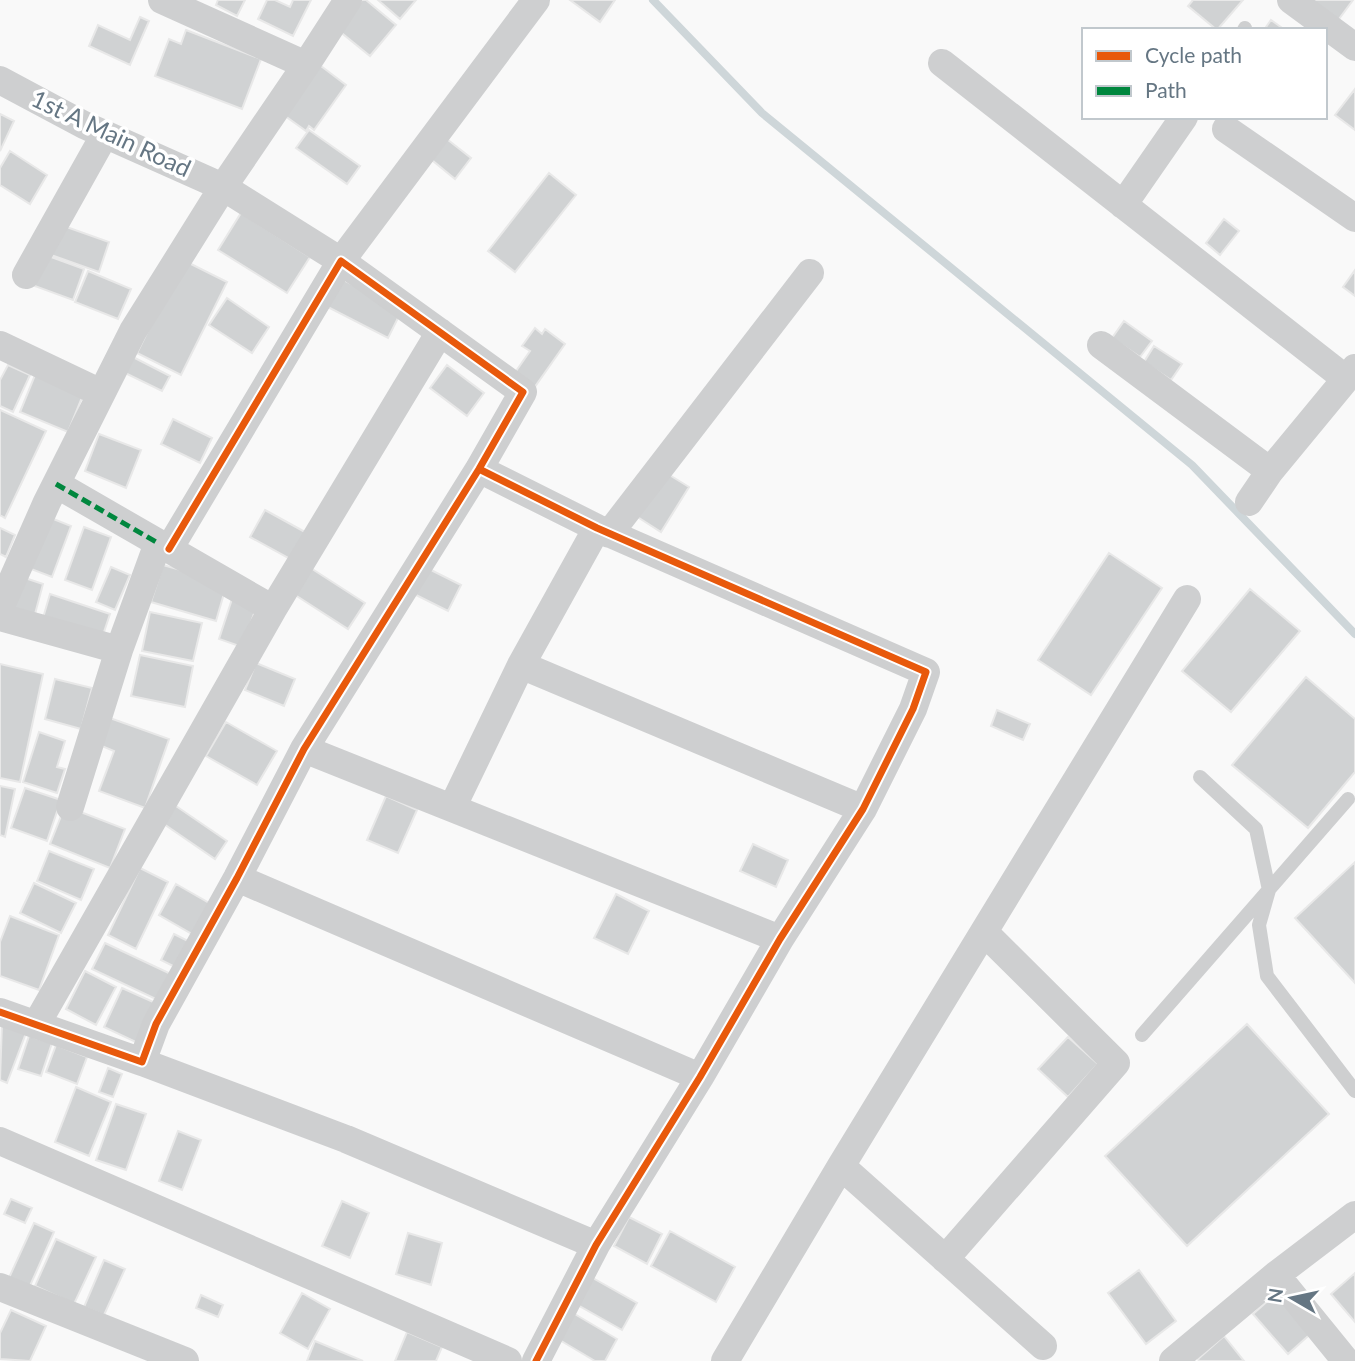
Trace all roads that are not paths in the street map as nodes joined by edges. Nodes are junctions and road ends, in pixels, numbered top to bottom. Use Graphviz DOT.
graph roads {
  1 [pos="162,0"];
  2 [pos="348,0"];
  3 [pos="536,0"];
  4 [pos="1291,0"];
  5 [pos="1355,47"];
  6 [pos="942,63"];
  7 [pos="306,65"];
  8 [pos="0,80"];
  9 [pos="1183,119"];
  10 [pos="1226,128"];
  11 [pos="104,134"];
  12 [pos="223,187"];
  13 [pos="1123,205"];
  14 [pos="1355,218"];
  15 [pos="341,261"];
  16 [pos="810,273"];
  17 [pos="26,275"];
  18 [pos="440,332"];
  19 [pos="0,345"];
  20 [pos="1101,345"];
  21 [pos="1350,374"];
  22 [pos="101,393"];
  23 [pos="479,469"];
  24 [pos="1270,471"];
  25 [pos="56,484"];
  26 [pos="1249,502"];
  27 [pos="603,531"];
  28 [pos="163,546"];
  29 [pos="1187,599"];
  30 [pos="0,608"];
  31 [pos="274,609"];
  32 [pos="0,617"];
  33 [pos="119,650"];
  34 [pos="521,665"];
  35 [pos="304,749"];
  36 [pos="1200,777"];
  37 [pos="1348,799"];
  38 [pos="71,807"];
  39 [pos="452,808"];
  40 [pos="863,809"];
  41 [pos="237,878"];
  42 [pos="1269,890"];
  43 [pos="984,932"];
  44 [pos="780,939"];
  45 [pos="0,1012"];
  46 [pos="36,1025"];
  47 [pos="1142,1035"];
  48 [pos="142,1062"];
  49 [pos="700,1077"];
  50 [pos="1355,1091"];
  51 [pos="0,1141"];
  52 [pos="841,1166"];
  53 [pos="1355,1214"];
  54 [pos="596,1245"];
  55 [pos="945,1259"];
  56 [pos="1276,1275"];
  57 [pos="0,1287"];
  58 [pos="1043,1346"];
  59 [pos="167,1357"];
  60 [pos="508,1361"];
  61 [pos="536,1361"];
  62 [pos="725,1361"];
  63 [pos="1173,1361"];
  64 [pos="1346,1361"];
  1 -- 7 [label="street"];
  2 -- 7 [label="street"];
  3 -- 15 [label="street"];
  4 -- 5 [label="street"];
  6 -- 13 [label="street"];
  7 -- 12 [label="street"];
  8 -- 11 [label="street, 1st A Main Road"];
  9 -- 13 [label="street"];
  10 -- 14 [label="street"];
  11 -- 12 [label="street, 1st A Main Road"];
  11 -- 17 [label="street"];
  12 -- 15 [label="street, 1st A Main Road"];
  12 -- 22 [label="street"];
  13 -- 21 [label="street"];
  15 -- 18 [label="street, 1st A Main Road"];
  15 -- 28 [label="street"];
  16 -- 27 [label="street"];
  18 -- 23 [label="street, 1st A Main Road"];
  18 -- 31 [label="street"];
  19 -- 22 [label="street"];
  20 -- 24 [label="street"];
  21 -- 24 [label="street"];
  22 -- 25 [label="street"];
  23 -- 27 [label="street"];
  23 -- 35 [label="street"];
  24 -- 26 [label="street"];
  25 -- 28 [label="street"];
  25 -- 30 [label="street"];
  27 -- 34 [label="street"];
  27 -- 40 [label="street"];
  28 -- 31 [label="street"];
  28 -- 33 [label="street"];
  29 -- 43 [label="street"];
  31 -- 46 [label="street"];
  32 -- 33 [label="street"];
  33 -- 38 [label="street"];
  34 -- 39 [label="street"];
  34 -- 40 [label="street"];
  35 -- 39 [label="street"];
  35 -- 41 [label="street"];
  36 -- 42 [label="lane"];
  37 -- 42 [label="lane"];
  39 -- 44 [label="street"];
  40 -- 44 [label="street"];
  41 -- 48 [label="street"];
  41 -- 49 [label="street"];
  42 -- 47 [label="lane"];
  42 -- 50 [label="lane"];
  43 -- 52 [label="street"];
  43 -- 55 [label="street"];
  44 -- 49 [label="street"];
  45 -- 46 [label="street"];
  46 -- 48 [label="street"];
  48 -- 54 [label="street"];
  49 -- 54 [label="street"];
  51 -- 60 [label="street"];
  52 -- 55 [label="street"];
  52 -- 62 [label="street"];
  53 -- 56 [label="street"];
  54 -- 61 [label="street"];
  55 -- 58 [label="street"];
  56 -- 63 [label="street"];
  56 -- 64 [label="street"];
  57 -- 59 [label="street"];
}
